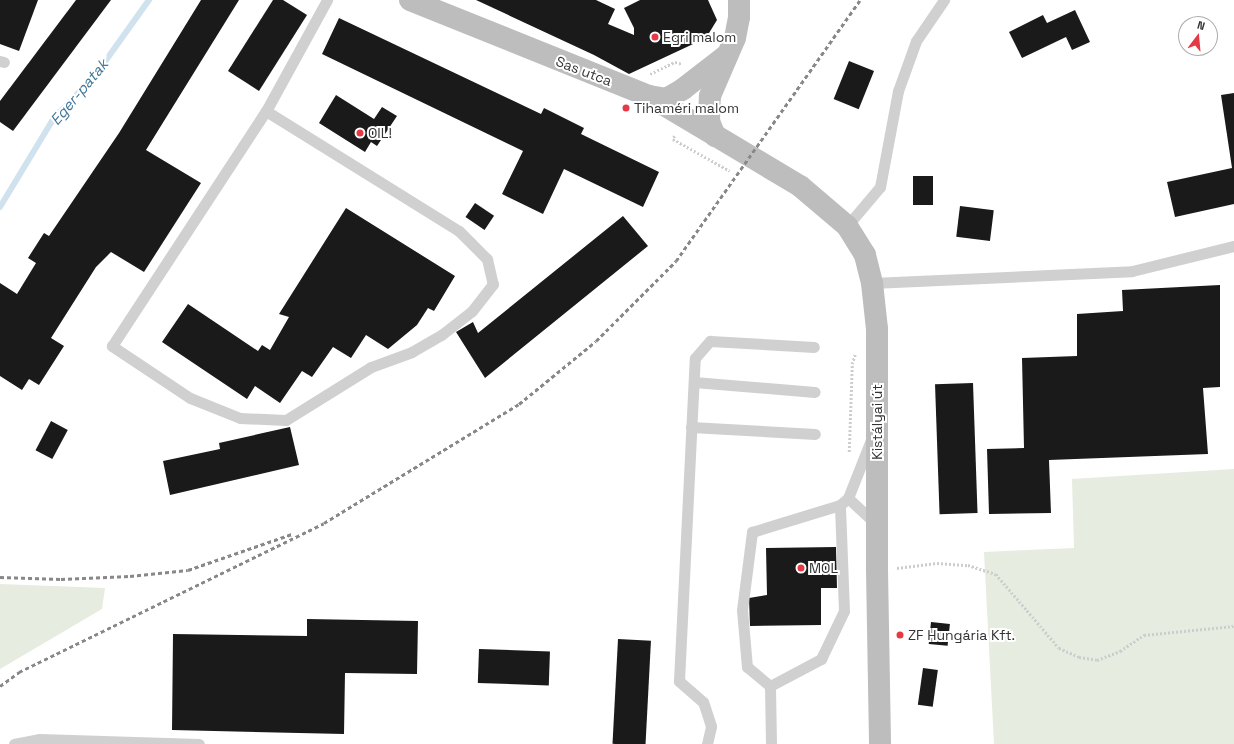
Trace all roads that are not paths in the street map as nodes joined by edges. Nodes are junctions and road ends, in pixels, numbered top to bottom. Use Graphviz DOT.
graph roads {
  1 [pos="327,0"];
  2 [pos="410,0"];
  3 [pos="739,0"];
  4 [pos="944,0"];
  5 [pos="729,53"];
  6 [pos="683,89"];
  7 [pos="649,96"];
  8 [pos="710,96"];
  9 [pos="266,111"];
  10 [pos="683,116"];
  11 [pos="716,136"];
  12 [pos="751,157"];
  13 [pos="847,226"];
  14 [pos="1234,246"];
  15 [pos="872,283"];
  16 [pos="814,347"];
  17 [pos="694,382"];
  18 [pos="815,392"];
  19 [pos="877,426"];
  20 [pos="691,427"];
  21 [pos="815,434"];
  22 [pos="844,502"];
  23 [pos="877,525"];
  24 [pos="770,686"];
  25 [pos="14,744"];
  26 [pos="199,744"];
  27 [pos="707,744"];
  28 [pos="771,744"];
  29 [pos="880,744"];
  1 -- 9 [label="lane"];
  2 -- 7 [label="main road, Sas utca"];
  3 -- 5 [label="main road"];
  4 -- 13 [label="lane"];
  5 -- 6 [label="main road"];
  5 -- 8 [label="main road"];
  6 -- 7 [label="main road"];
  6 -- 10 [label="main road"];
  7 -- 10 [label="main road, Sas utca"];
  8 -- 10 [label="main road"];
  8 -- 11 [label="main road"];
  9 -- 9 [label="lane"];
  10 -- 11 [label="main road, Sas utca"];
  11 -- 12 [label="main road, Sas utca"];
  12 -- 13 [label="main road, Kistályai út"];
  13 -- 15 [label="main road, Kistályai út"];
  14 -- 15 [label="lane"];
  15 -- 19 [label="main road, Kistályai út"];
  16 -- 17 [label="lane"];
  17 -- 18 [label="lane"];
  17 -- 20 [label="lane"];
  19 -- 22 [label="lane"];
  19 -- 23 [label="main road, Kistályai út"];
  20 -- 21 [label="lane"];
  20 -- 27 [label="lane"];
  22 -- 23 [label="lane"];
  22 -- 24 [label="lane"];
  22 -- 24 [label="lane"];
  23 -- 29 [label="main road, Kistályai út"];
  24 -- 28 [label="lane"];
  25 -- 26 [label="lane"];
}
